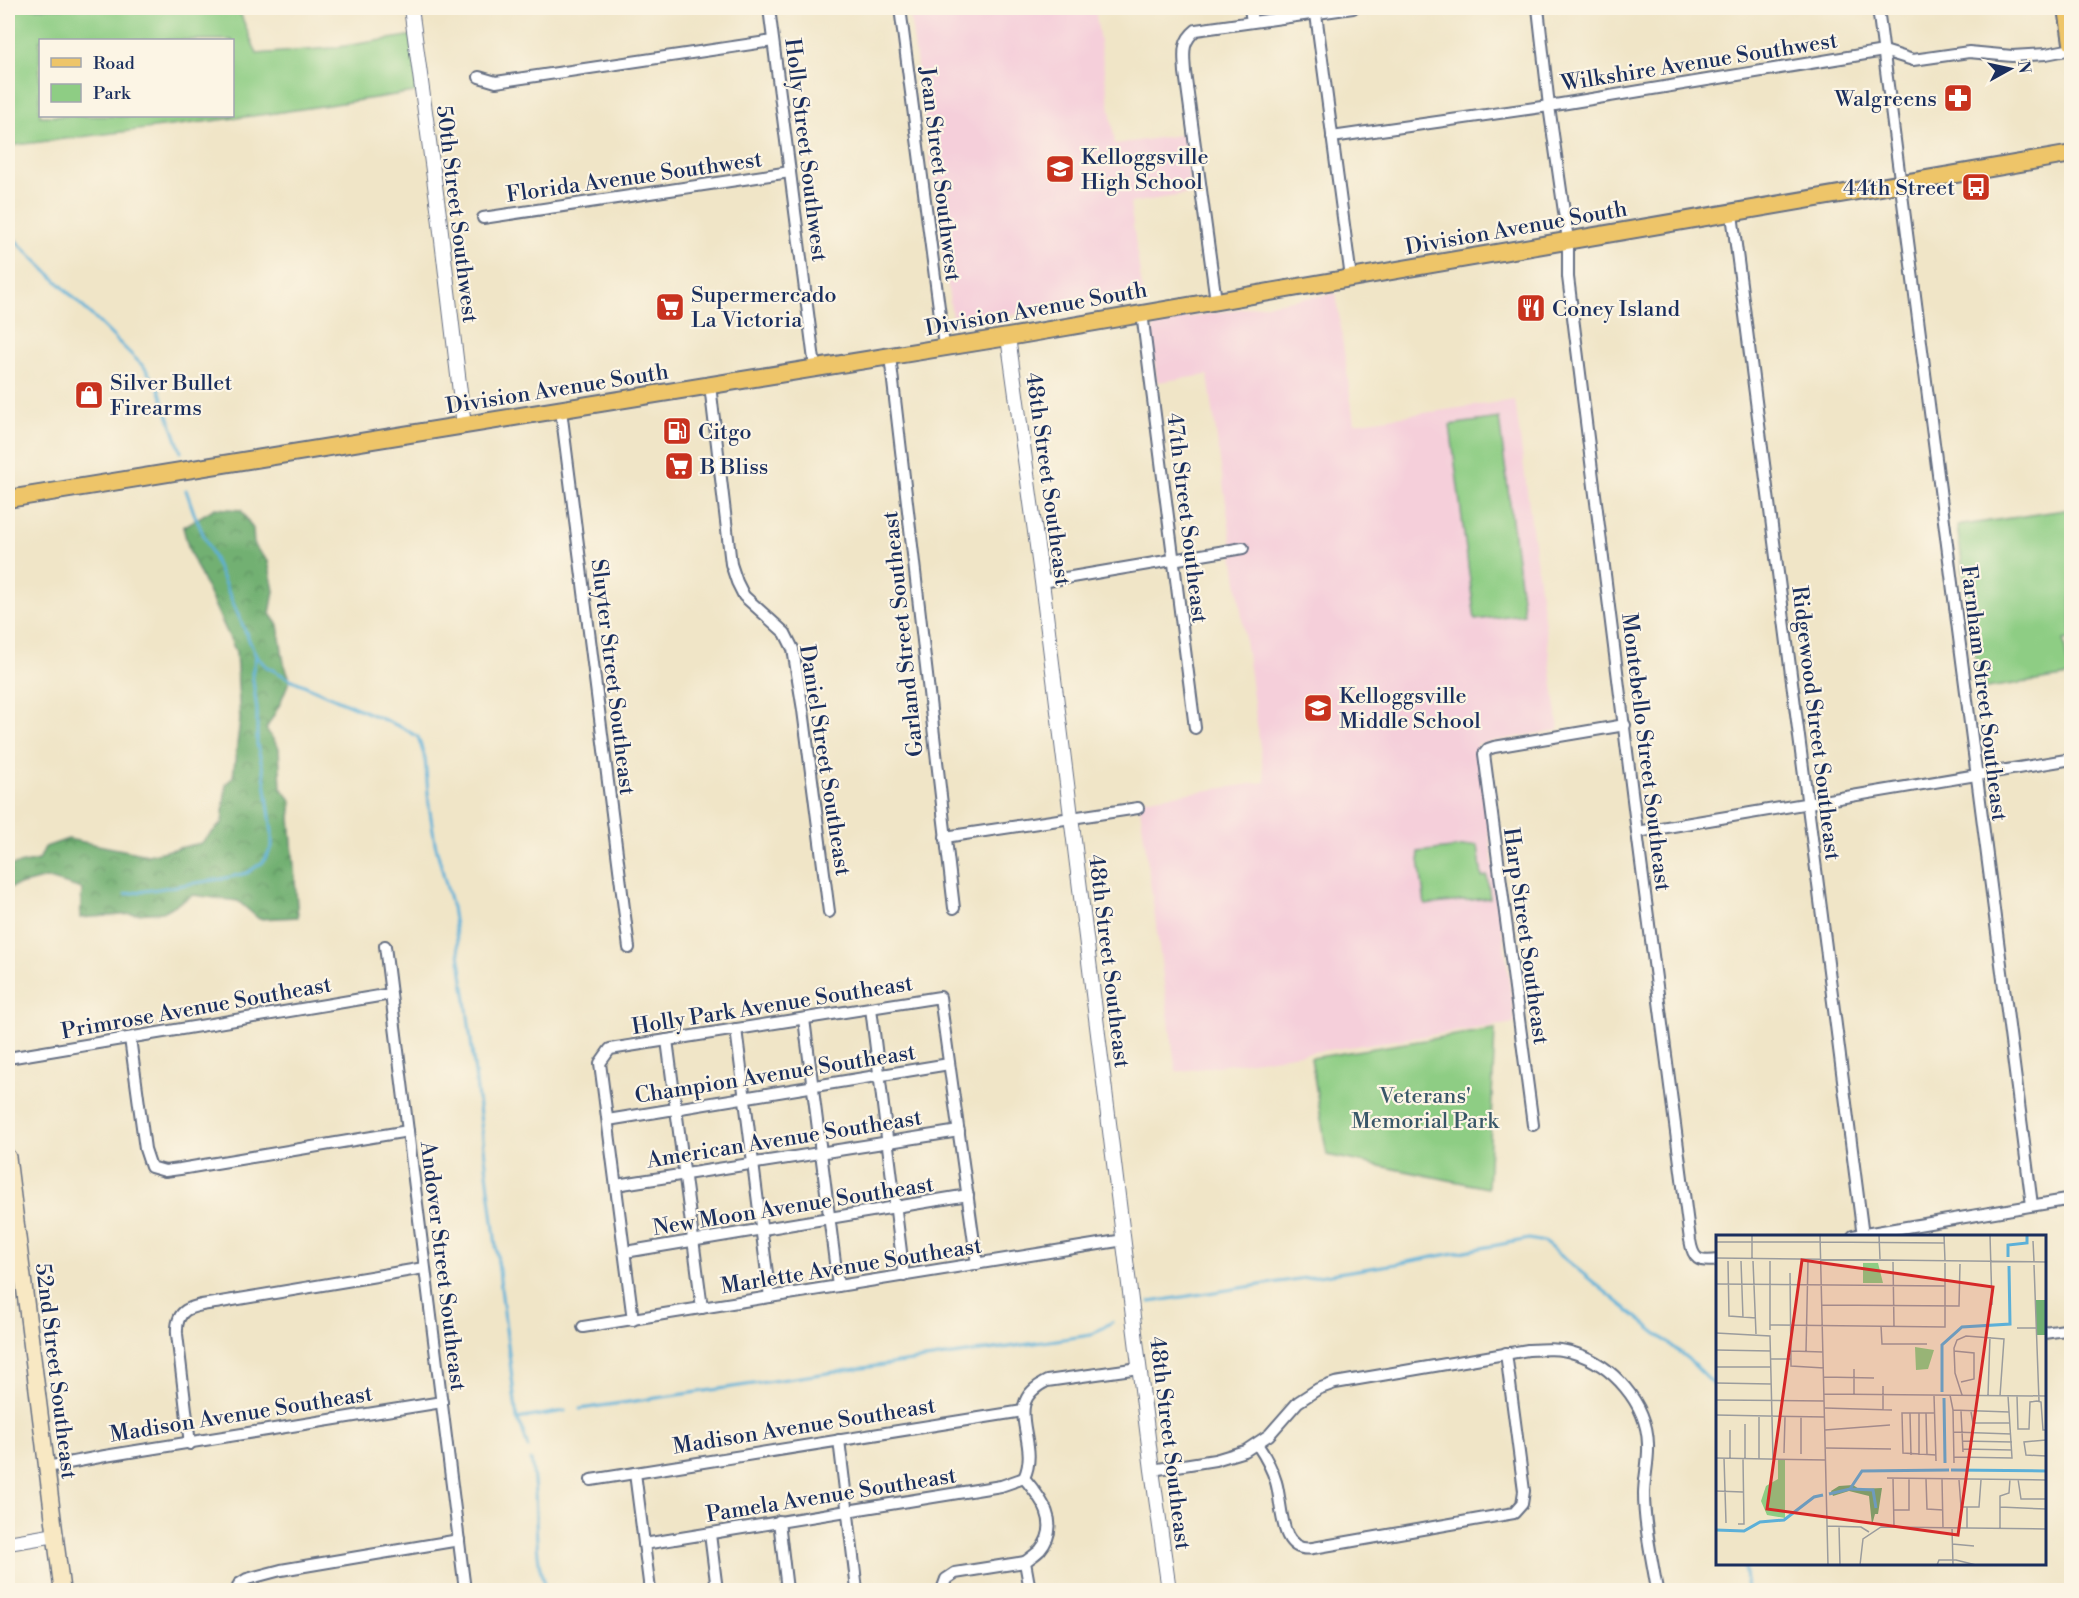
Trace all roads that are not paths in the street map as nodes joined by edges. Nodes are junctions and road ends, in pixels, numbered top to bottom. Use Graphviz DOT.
graph roads {
  1 [pos="411,8"];
  2 [pos="769,8"];
  3 [pos="900,8"];
  4 [pos="1250,8"];
  5 [pos="1353,8"];
  6 [pos="1538,8"];
  7 [pos="1878,8"];
  8 [pos="2067,8"];
  9 [pos="1316,14"];
  10 [pos="1252,22"];
  11 [pos="773,41"];
  12 [pos="2072,42"];
  13 [pos="2072,49"];
  14 [pos="1884,51"];
  15 [pos="479,78"];
  16 [pos="1549,106"];
  17 [pos="1332,137"];
  18 [pos="2072,154"];
  19 [pos="790,172"];
  20 [pos="1902,184"];
  21 [pos="1732,214"];
  22 [pos="483,218"];
  23 [pos="1568,240"];
  24 [pos="1351,278"];
  25 [pos="1216,301"];
  26 [pos="1142,313"];
  27 [pos="1008,337"];
  28 [pos="944,346"];
  29 [pos="890,356"];
  30 [pos="816,368"];
  31 [pos="710,385"];
  32 [pos="561,410"];
  33 [pos="464,426"];
  34 [pos="8,499"];
  35 [pos="1243,548"];
  36 [pos="1173,560"];
  37 [pos="1042,582"];
  38 [pos="1624,725"];
  39 [pos="1195,728"];
  40 [pos="2072,759"];
  41 [pos="1975,775"];
  42 [pos="1808,802"];
  43 [pos="1138,808"];
  44 [pos="1071,817"];
  45 [pos="1637,832"];
  46 [pos="945,837"];
  47 [pos="954,909"];
  48 [pos="829,912"];
  49 [pos="385,946"];
  50 [pos="628,948"];
  51 [pos="391,994"];
  52 [pos="871,1008"];
  53 [pos="804,1018"];
  54 [pos="736,1029"];
  55 [pos="130,1038"];
  56 [pos="667,1040"];
  57 [pos="8,1058"];
  58 [pos="950,1064"];
  59 [pos="879,1075"];
  60 [pos="813,1086"];
  61 [pos="745,1097"];
  62 [pos="676,1109"];
  63 [pos="608,1120"];
  64 [pos="1533,1125"];
  65 [pos="408,1131"];
  66 [pos="959,1131"];
  67 [pos="888,1142"];
  68 [pos="821,1152"];
  69 [pos="8,1157"];
  70 [pos="753,1163"];
  71 [pos="685,1174"];
  72 [pos="616,1185"];
  73 [pos="968,1195"];
  74 [pos="2072,1199"];
  75 [pos="2032,1205"];
  76 [pos="896,1207"];
  77 [pos="830,1218"];
  78 [pos="762,1230"];
  79 [pos="1860,1235"];
  80 [pos="1866,1235"];
  81 [pos="1124,1240"];
  82 [pos="693,1241"];
  83 [pos="625,1252"];
  84 [pos="1716,1260"];
  85 [pos="977,1264"];
  86 [pos="424,1268"];
  87 [pos="904,1276"];
  88 [pos="838,1287"];
  89 [pos="770,1297"];
  90 [pos="702,1308"];
  91 [pos="633,1320"];
  92 [pos="583,1327"];
  93 [pos="2072,1329"];
  94 [pos="2046,1333"];
  95 [pos="1506,1353"];
  96 [pos="1139,1368"];
  97 [pos="442,1402"];
  98 [pos="1023,1411"];
  99 [pos="838,1440"];
  100 [pos="190,1444"];
  101 [pos="1257,1444"];
  102 [pos="47,1467"];
  103 [pos="1152,1470"];
  104 [pos="635,1473"];
  105 [pos="1024,1478"];
  106 [pos="591,1480"];
  107 [pos="848,1510"];
  108 [pos="779,1521"];
  109 [pos="710,1534"];
  110 [pos="56,1535"];
  111 [pos="459,1540"];
  112 [pos="8,1543"];
  113 [pos="644,1544"];
  114 [pos="1025,1562"];
  115 [pos="62,1590"];
  116 [pos="237,1590"];
  117 [pos="465,1590"];
  118 [pos="650,1590"];
  119 [pos="717,1590"];
  120 [pos="787,1590"];
  121 [pos="857,1590"];
  122 [pos="942,1590"];
  123 [pos="1030,1590"];
  124 [pos="1169,1590"];
  125 [pos="1657,1590"];
  1 -- 33 [label="street, 50th Street Southwest"];
  2 -- 11 [label="street, Holly Street Southwest"];
  3 -- 28 [label="street, Jean Street Southwest"];
  4 -- 10 [label="street"];
  5 -- 9 [label="street"];
  6 -- 16 [label="street, Montebello Street Southeast"];
  7 -- 14 [label="street, Farnham Street Southeast"];
  8 -- 12 [label="main road"];
  9 -- 10 [label="street"];
  9 -- 17 [label="street"];
  10 -- 25 [label="street"];
  11 -- 15 [label="street"];
  11 -- 19 [label="street, Holly Street Southwest"];
  13 -- 14 [label="street, Wilkshire Avenue Southwest"];
  14 -- 16 [label="street, Wilkshire Avenue Southwest"];
  14 -- 20 [label="street, Farnham Street Southeast"];
  16 -- 17 [label="street, Wilkshire Avenue Southwest"];
  16 -- 23 [label="street, Montebello Street Southeast"];
  17 -- 24 [label="street"];
  18 -- 20 [label="main road, Division Avenue South"];
  19 -- 22 [label="street, Florida Avenue Southwest"];
  19 -- 30 [label="street, Holly Street Southwest"];
  20 -- 21 [label="main road, Division Avenue South"];
  20 -- 41 [label="street, Farnham Street Southeast"];
  21 -- 23 [label="main road, Division Avenue South"];
  21 -- 42 [label="street, Ridgewood Street Southeast"];
  23 -- 24 [label="main road, Division Avenue South"];
  23 -- 38 [label="street, Montebello Street Southeast"];
  24 -- 25 [label="main road, Division Avenue South"];
  25 -- 26 [label="main road, Division Avenue South"];
  26 -- 27 [label="main road, Division Avenue South"];
  26 -- 36 [label="street, 47th Street Southeast"];
  27 -- 28 [label="main road, Division Avenue South"];
  27 -- 37 [label="street, 48th Street Southeast"];
  28 -- 29 [label="main road, Division Avenue South"];
  29 -- 30 [label="main road, Division Avenue South"];
  29 -- 46 [label="street, Garland Street Southeast"];
  30 -- 31 [label="main road, Division Avenue South"];
  31 -- 32 [label="main road, Division Avenue South"];
  31 -- 48 [label="street, Daniel Street Southeast"];
  32 -- 33 [label="main road, Division Avenue South"];
  32 -- 50 [label="street, Sluyter Street Southeast"];
  33 -- 34 [label="main road, Division Avenue South"];
  35 -- 36 [label="street"];
  36 -- 37 [label="street"];
  36 -- 39 [label="street, 47th Street Southeast"];
  37 -- 44 [label="street, 48th Street Southeast"];
  38 -- 45 [label="street, Montebello Street Southeast"];
  38 -- 64 [label="street, Harp Street Southeast"];
  40 -- 41 [label="street"];
  41 -- 42 [label="street"];
  41 -- 75 [label="street, Farnham Street Southeast"];
  42 -- 45 [label="street"];
  42 -- 79 [label="street, Ridgewood Street Southeast"];
  43 -- 44 [label="street"];
  44 -- 46 [label="street"];
  44 -- 81 [label="street, 48th Street Southeast"];
  45 -- 84 [label="street, Montebello Street Southeast"];
  46 -- 47 [label="street, Garland Street Southeast"];
  49 -- 51 [label="street, Andover Street Southeast"];
  51 -- 55 [label="street, Primrose Avenue Southeast"];
  51 -- 65 [label="street, Andover Street Southeast"];
  52 -- 53 [label="street, Holly Park Avenue Southeast"];
  52 -- 58 [label="street, Holly Park Avenue Southeast"];
  52 -- 59 [label="street"];
  53 -- 54 [label="street, Holly Park Avenue Southeast"];
  53 -- 60 [label="street"];
  54 -- 56 [label="street, Holly Park Avenue Southeast"];
  54 -- 61 [label="street"];
  55 -- 57 [label="street, Primrose Avenue Southeast"];
  55 -- 65 [label="street"];
  56 -- 62 [label="street"];
  56 -- 63 [label="street, Holly Park Avenue Southeast"];
  58 -- 59 [label="street, Champion Avenue Southeast"];
  58 -- 66 [label="street"];
  59 -- 60 [label="street, Champion Avenue Southeast"];
  59 -- 67 [label="street"];
  60 -- 61 [label="street, Champion Avenue Southeast"];
  60 -- 68 [label="street"];
  61 -- 62 [label="street, Champion Avenue Southeast"];
  61 -- 70 [label="street"];
  62 -- 63 [label="street, Champion Avenue Southeast"];
  62 -- 71 [label="street"];
  63 -- 72 [label="street"];
  65 -- 86 [label="street, Andover Street Southeast"];
  66 -- 67 [label="street, American Avenue Southeast"];
  66 -- 73 [label="street"];
  67 -- 68 [label="street, American Avenue Southeast"];
  67 -- 76 [label="street"];
  68 -- 70 [label="street, American Avenue Southeast"];
  68 -- 77 [label="street"];
  69 -- 102 [label="main road, 52nd Street Southeast"];
  70 -- 71 [label="street, American Avenue Southeast"];
  70 -- 78 [label="street"];
  71 -- 72 [label="street, American Avenue Southeast"];
  71 -- 82 [label="street"];
  72 -- 83 [label="street"];
  73 -- 76 [label="street, New Moon Avenue Southeast"];
  73 -- 85 [label="street"];
  74 -- 75 [label="street"];
  75 -- 80 [label="street"];
  76 -- 77 [label="street, New Moon Avenue Southeast"];
  76 -- 87 [label="street"];
  77 -- 78 [label="street, New Moon Avenue Southeast"];
  77 -- 88 [label="street"];
  78 -- 82 [label="street, New Moon Avenue Southeast"];
  78 -- 89 [label="street"];
  81 -- 85 [label="street, Marlette Avenue Southeast"];
  81 -- 96 [label="street, 48th Street Southeast"];
  82 -- 83 [label="street, New Moon Avenue Southeast"];
  82 -- 90 [label="street"];
  83 -- 91 [label="street"];
  85 -- 87 [label="street, Marlette Avenue Southeast"];
  86 -- 97 [label="street, Andover Street Southeast"];
  86 -- 100 [label="street"];
  87 -- 88 [label="street, Marlette Avenue Southeast"];
  88 -- 89 [label="street, Marlette Avenue Southeast"];
  89 -- 90 [label="street, Marlette Avenue Southeast"];
  90 -- 91 [label="street, Marlette Avenue Southeast"];
  91 -- 92 [label="street, Marlette Avenue Southeast"];
  93 -- 94 [label="street"];
  95 -- 101 [label="street"];
  95 -- 101 [label="street"];
  95 -- 125 [label="street"];
  96 -- 98 [label="street"];
  96 -- 103 [label="street, 48th Street Southeast"];
  97 -- 100 [label="street, Madison Avenue Southeast"];
  97 -- 111 [label="street, Andover Street Southeast"];
  98 -- 99 [label="street, Madison Avenue Southeast"];
  98 -- 105 [label="street"];
  99 -- 104 [label="street, Madison Avenue Southeast"];
  99 -- 107 [label="street"];
  100 -- 102 [label="street, Madison Avenue Southeast"];
  101 -- 103 [label="street"];
  102 -- 110 [label="main road, 52nd Street Southeast"];
  103 -- 124 [label="street, 48th Street Southeast"];
  104 -- 106 [label="street, Madison Avenue Southeast"];
  104 -- 113 [label="street"];
  105 -- 107 [label="street, Pamela Avenue Southeast"];
  105 -- 114 [label="street"];
  107 -- 108 [label="street, Pamela Avenue Southeast"];
  107 -- 121 [label="street"];
  108 -- 109 [label="street, Pamela Avenue Southeast"];
  108 -- 120 [label="street"];
  109 -- 113 [label="street, Pamela Avenue Southeast"];
  109 -- 119 [label="street"];
  110 -- 112 [label="street"];
  110 -- 115 [label="main road, 52nd Street Southeast"];
  111 -- 116 [label="street"];
  111 -- 117 [label="street, Andover Street Southeast"];
  113 -- 118 [label="street"];
  114 -- 122 [label="street"];
  114 -- 123 [label="street"];
}
